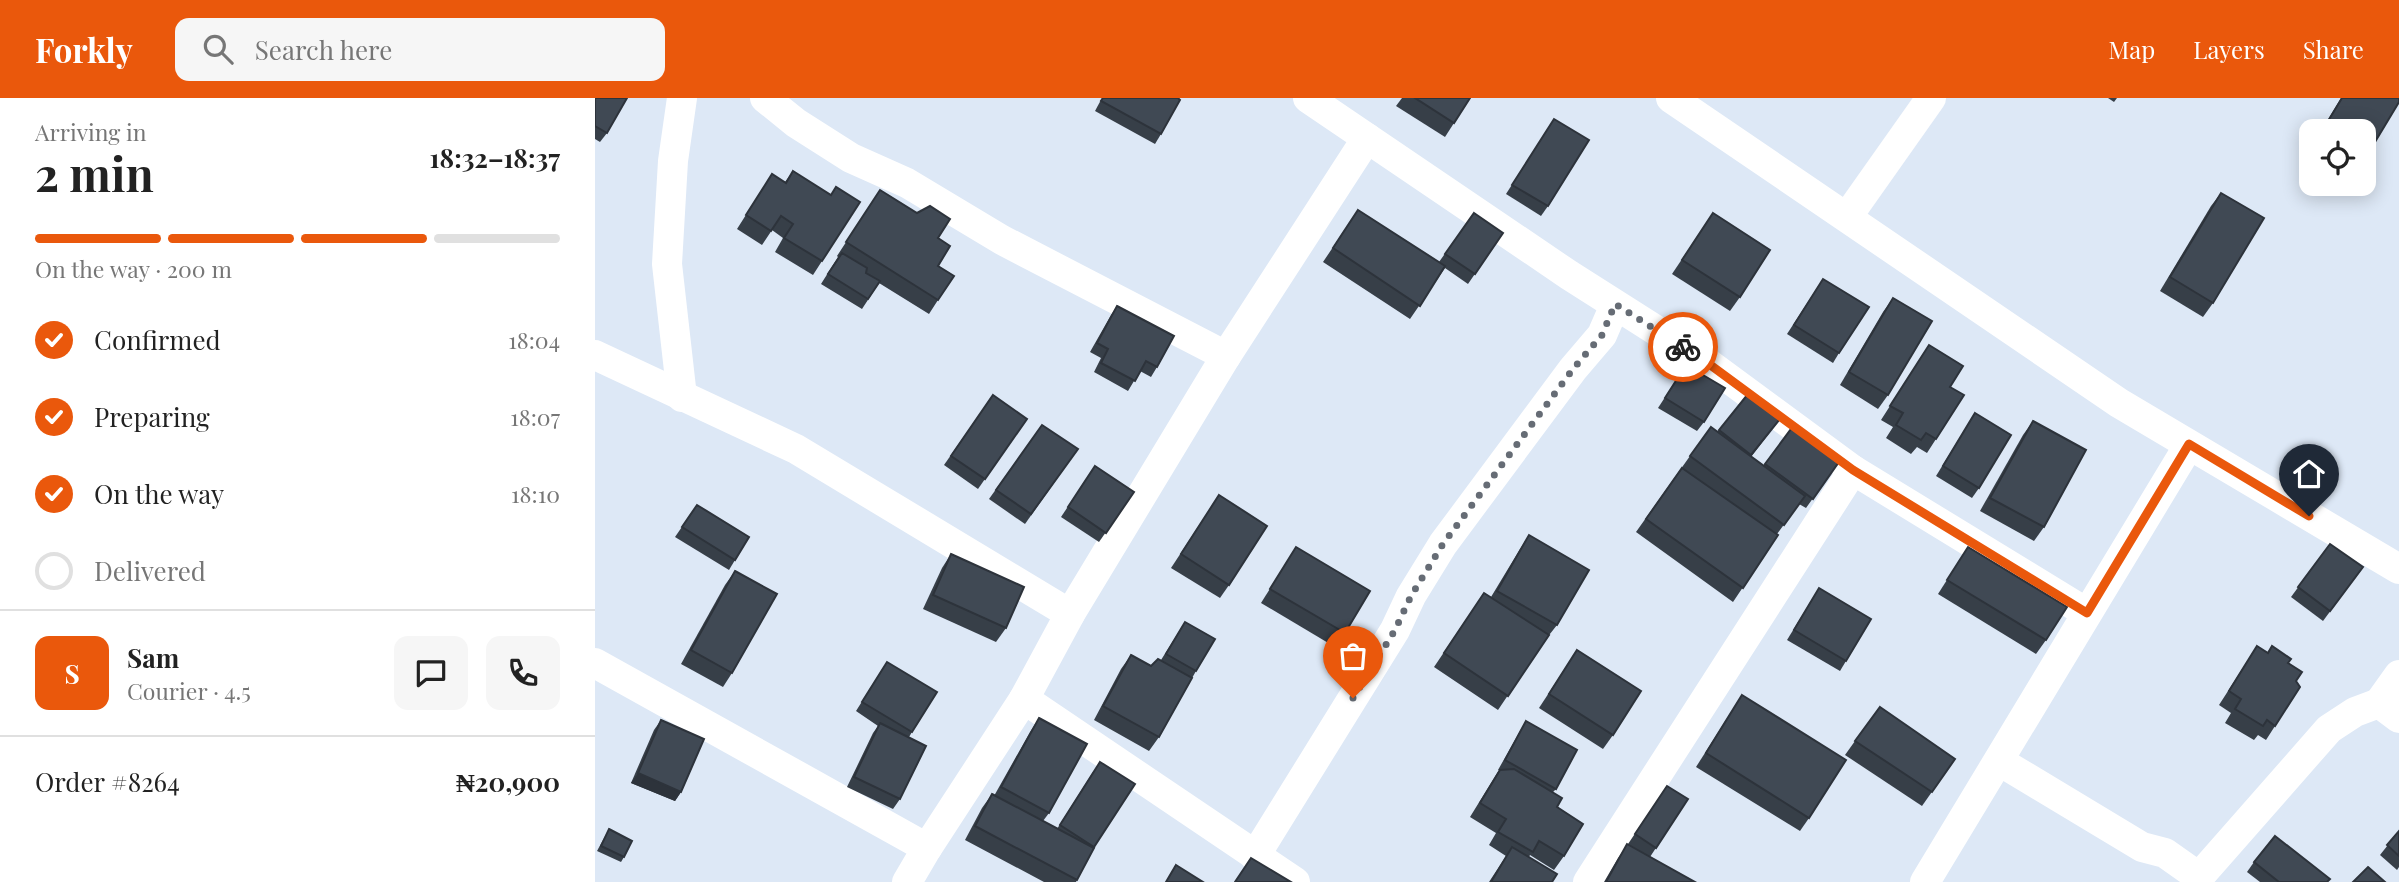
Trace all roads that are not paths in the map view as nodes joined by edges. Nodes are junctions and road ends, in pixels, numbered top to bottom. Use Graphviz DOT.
graph roads {
  1 [pos="682,98"];
  2 [pos="765,98"];
  3 [pos="1308,98"];
  4 [pos="1671,98"];
  5 [pos="1931,98"];
  6 [pos="1367,138"];
  7 [pos="1846,217"];
  8 [pos="1615,304"];
  9 [pos="595,356"];
  10 [pos="1226,356"];
  11 [pos="682,397"];
  12 [pos="2189,444"];
  13 [pos="1853,470"];
  14 [pos="2399,569"];
  15 [pos="2087,613"];
  16 [pos="1070,614"];
  17 [pos="595,663"];
  18 [pos="2399,675"];
  19 [pos="1024,699"];
  20 [pos="2389,710"];
  21 [pos="1999,761"];
  22 [pos="927,848"];
  23 [pos="1255,856"];
  24 [pos="2198,879"];
  25 [pos="907,882"];
  26 [pos="1294,882"];
  27 [pos="1588,882"];
  28 [pos="1925,882"];
  1 -- 11 [label="street"];
  2 -- 10 [label="street"];
  3 -- 6 [label="street"];
  4 -- 7 [label="street"];
  5 -- 7 [label="street"];
  6 -- 8 [label="street"];
  6 -- 10 [label="street"];
  7 -- 12 [label="street"];
  8 -- 13 [label="street"];
  8 -- 23 [label="street"];
  9 -- 11 [label="street"];
  10 -- 16 [label="street"];
  11 -- 16 [label="street"];
  12 -- 14 [label="street"];
  12 -- 15 [label="street"];
  13 -- 15 [label="street"];
  13 -- 27 [label="street"];
  15 -- 21 [label="street"];
  16 -- 19 [label="street"];
  17 -- 22 [label="street"];
  18 -- 20 [label="street"];
  19 -- 22 [label="street"];
  19 -- 23 [label="street"];
  20 -- 24 [label="street"];
  21 -- 24 [label="street"];
  21 -- 28 [label="street"];
  22 -- 25 [label="street"];
  23 -- 26 [label="street"];
}
